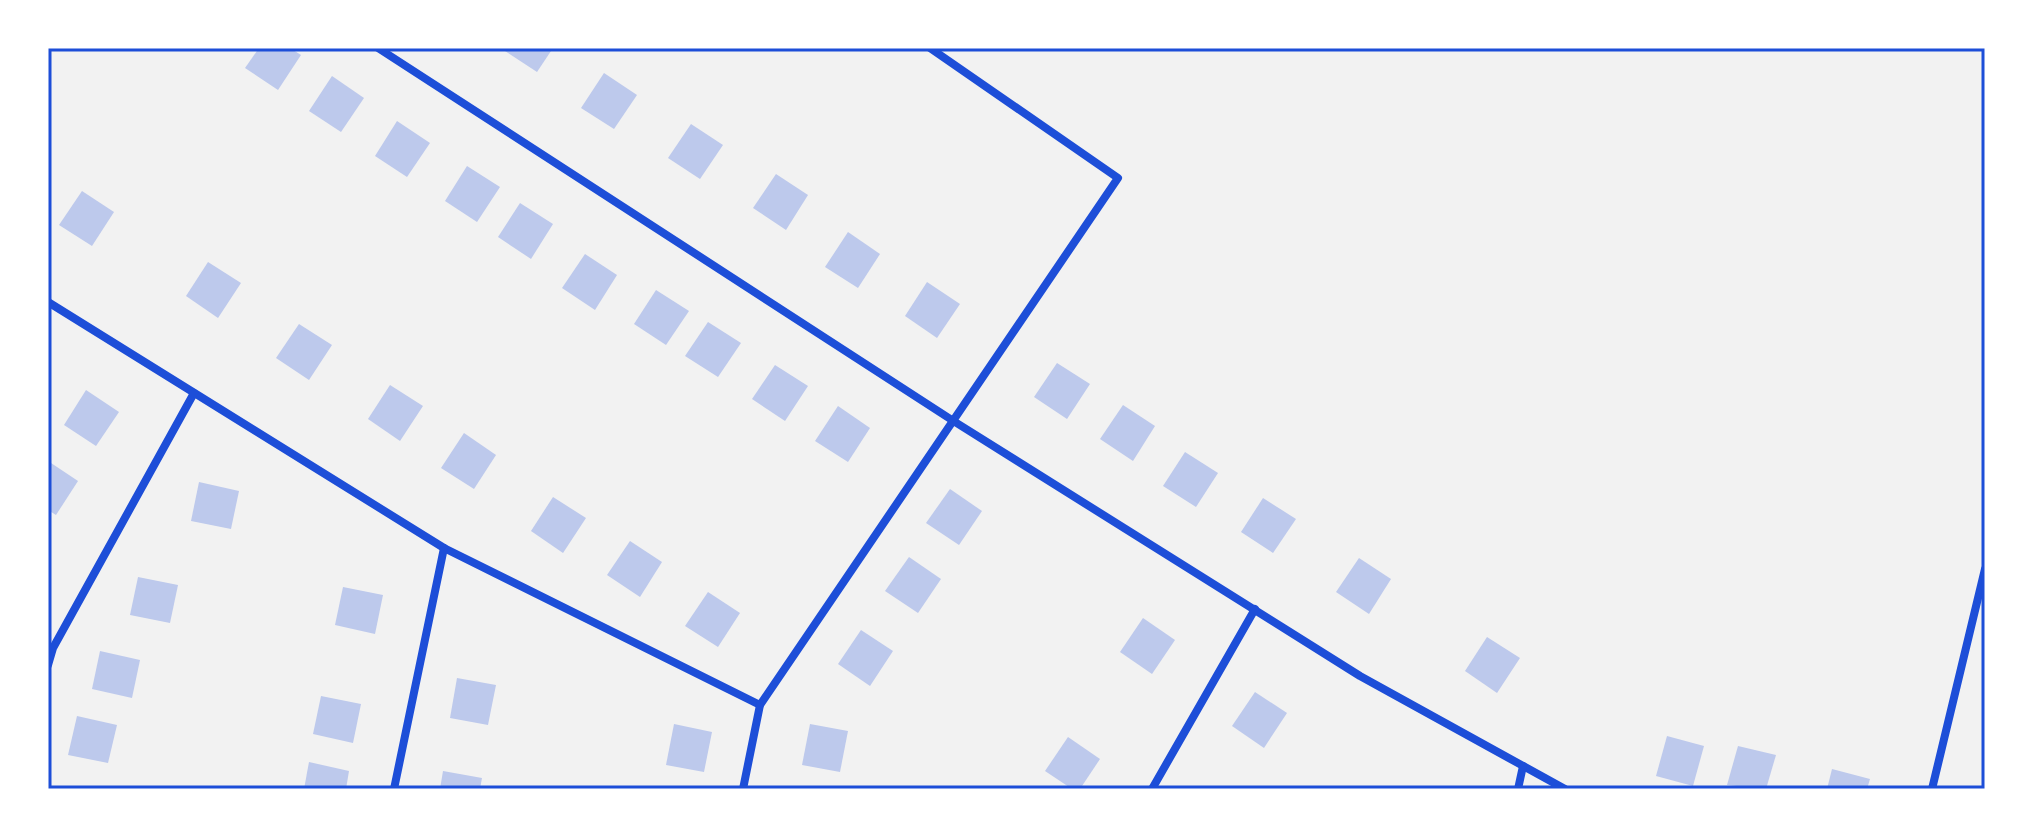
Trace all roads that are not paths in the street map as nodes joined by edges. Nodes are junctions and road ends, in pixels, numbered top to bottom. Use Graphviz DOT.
graph roads {
  1 [pos="378,48"];
  2 [pos="930,48"];
  3 [pos="48,302"];
  4 [pos="194,393"];
  5 [pos="955,422"];
  6 [pos="444,548"];
  7 [pos="1985,569"];
  8 [pos="1255,609"];
  9 [pos="48,665"];
  10 [pos="760,705"];
  11 [pos="1523,766"];
  12 [pos="394,789"];
  13 [pos="743,789"];
  14 [pos="1152,789"];
  15 [pos="1518,789"];
  16 [pos="1565,789"];
  17 [pos="1932,789"];
  1 -- 5 [label="street"];
  2 -- 5 [label="street"];
  3 -- 4 [label="street"];
  4 -- 6 [label="street"];
  4 -- 9 [label="street"];
  5 -- 8 [label="street"];
  5 -- 10 [label="street"];
  6 -- 10 [label="street"];
  6 -- 12 [label="street"];
  7 -- 17 [label="street"];
  8 -- 11 [label="street"];
  8 -- 14 [label="street"];
  10 -- 13 [label="street"];
  11 -- 15 [label="street"];
  11 -- 16 [label="street"];
}
